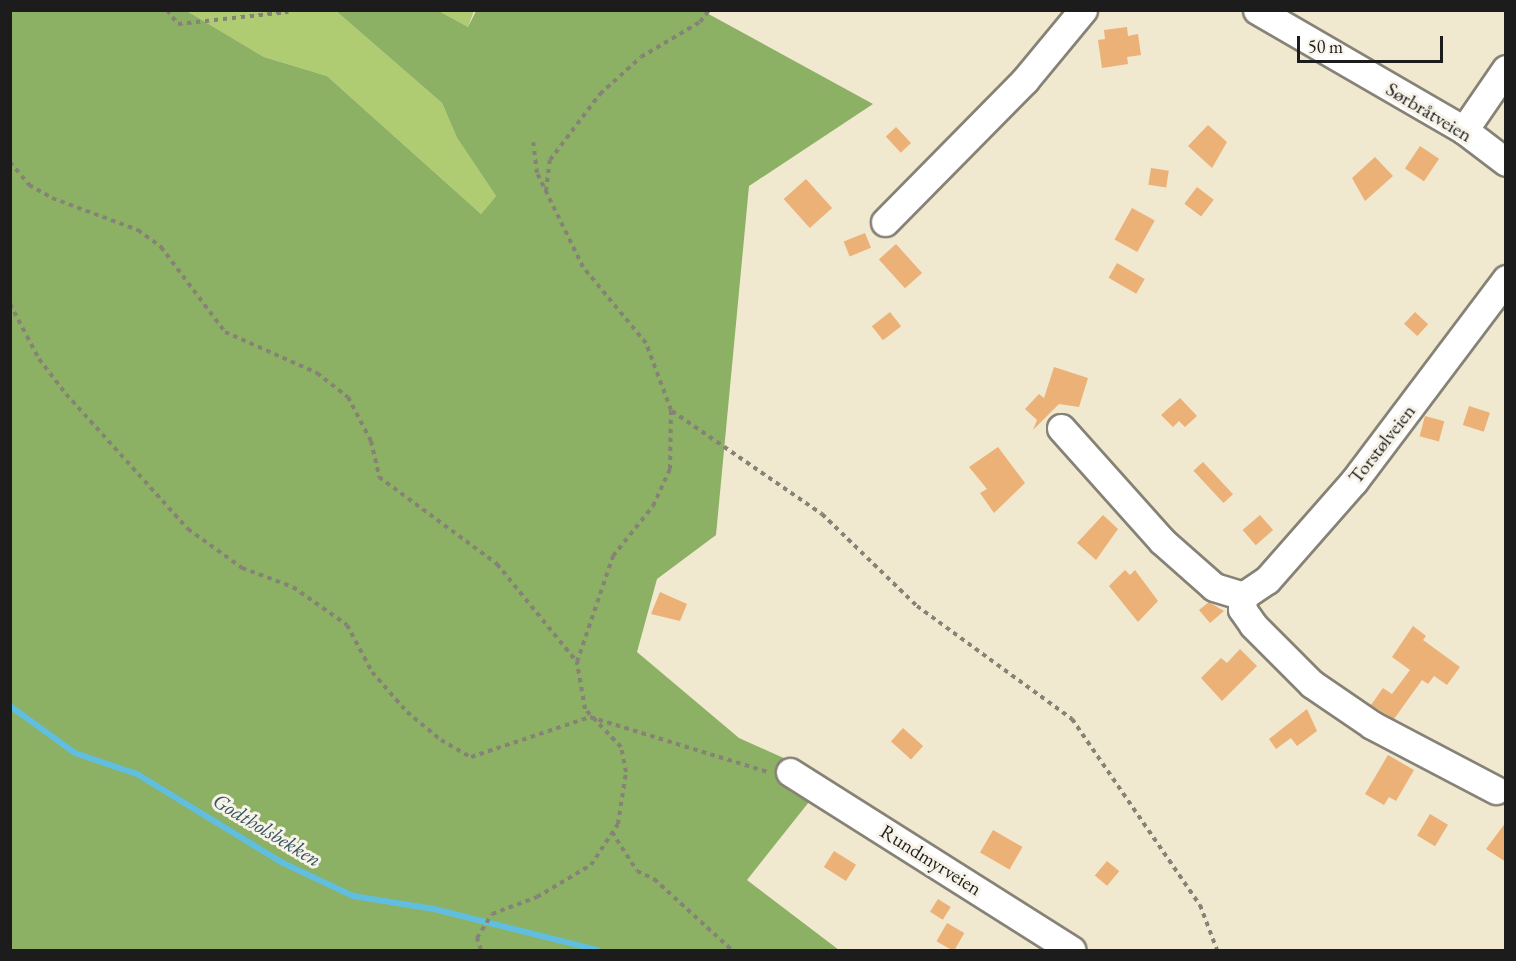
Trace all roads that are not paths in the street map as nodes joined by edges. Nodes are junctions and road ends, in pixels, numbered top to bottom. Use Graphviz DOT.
graph roads {
  1 [pos="1083,10"];
  2 [pos="1257,10"];
  3 [pos="1506,69"];
  4 [pos="1464,130"];
  5 [pos="1506,162"];
  6 [pos="885,222"];
  7 [pos="1506,279"];
  8 [pos="1061,428"];
  9 [pos="1243,596"];
  10 [pos="790,772"];
  11 [pos="1496,790"];
  12 [pos="1072,951"];
  1 -- 6 [label="street"];
  2 -- 4 [label="street, Sørbråtveien"];
  3 -- 4 [label="street"];
  4 -- 5 [label="street, Sørbråtveien"];
  7 -- 9 [label="street, Torstølveien"];
  8 -- 9 [label="street"];
  9 -- 11 [label="street"];
  10 -- 12 [label="street, Rundmyrveien"];
}
